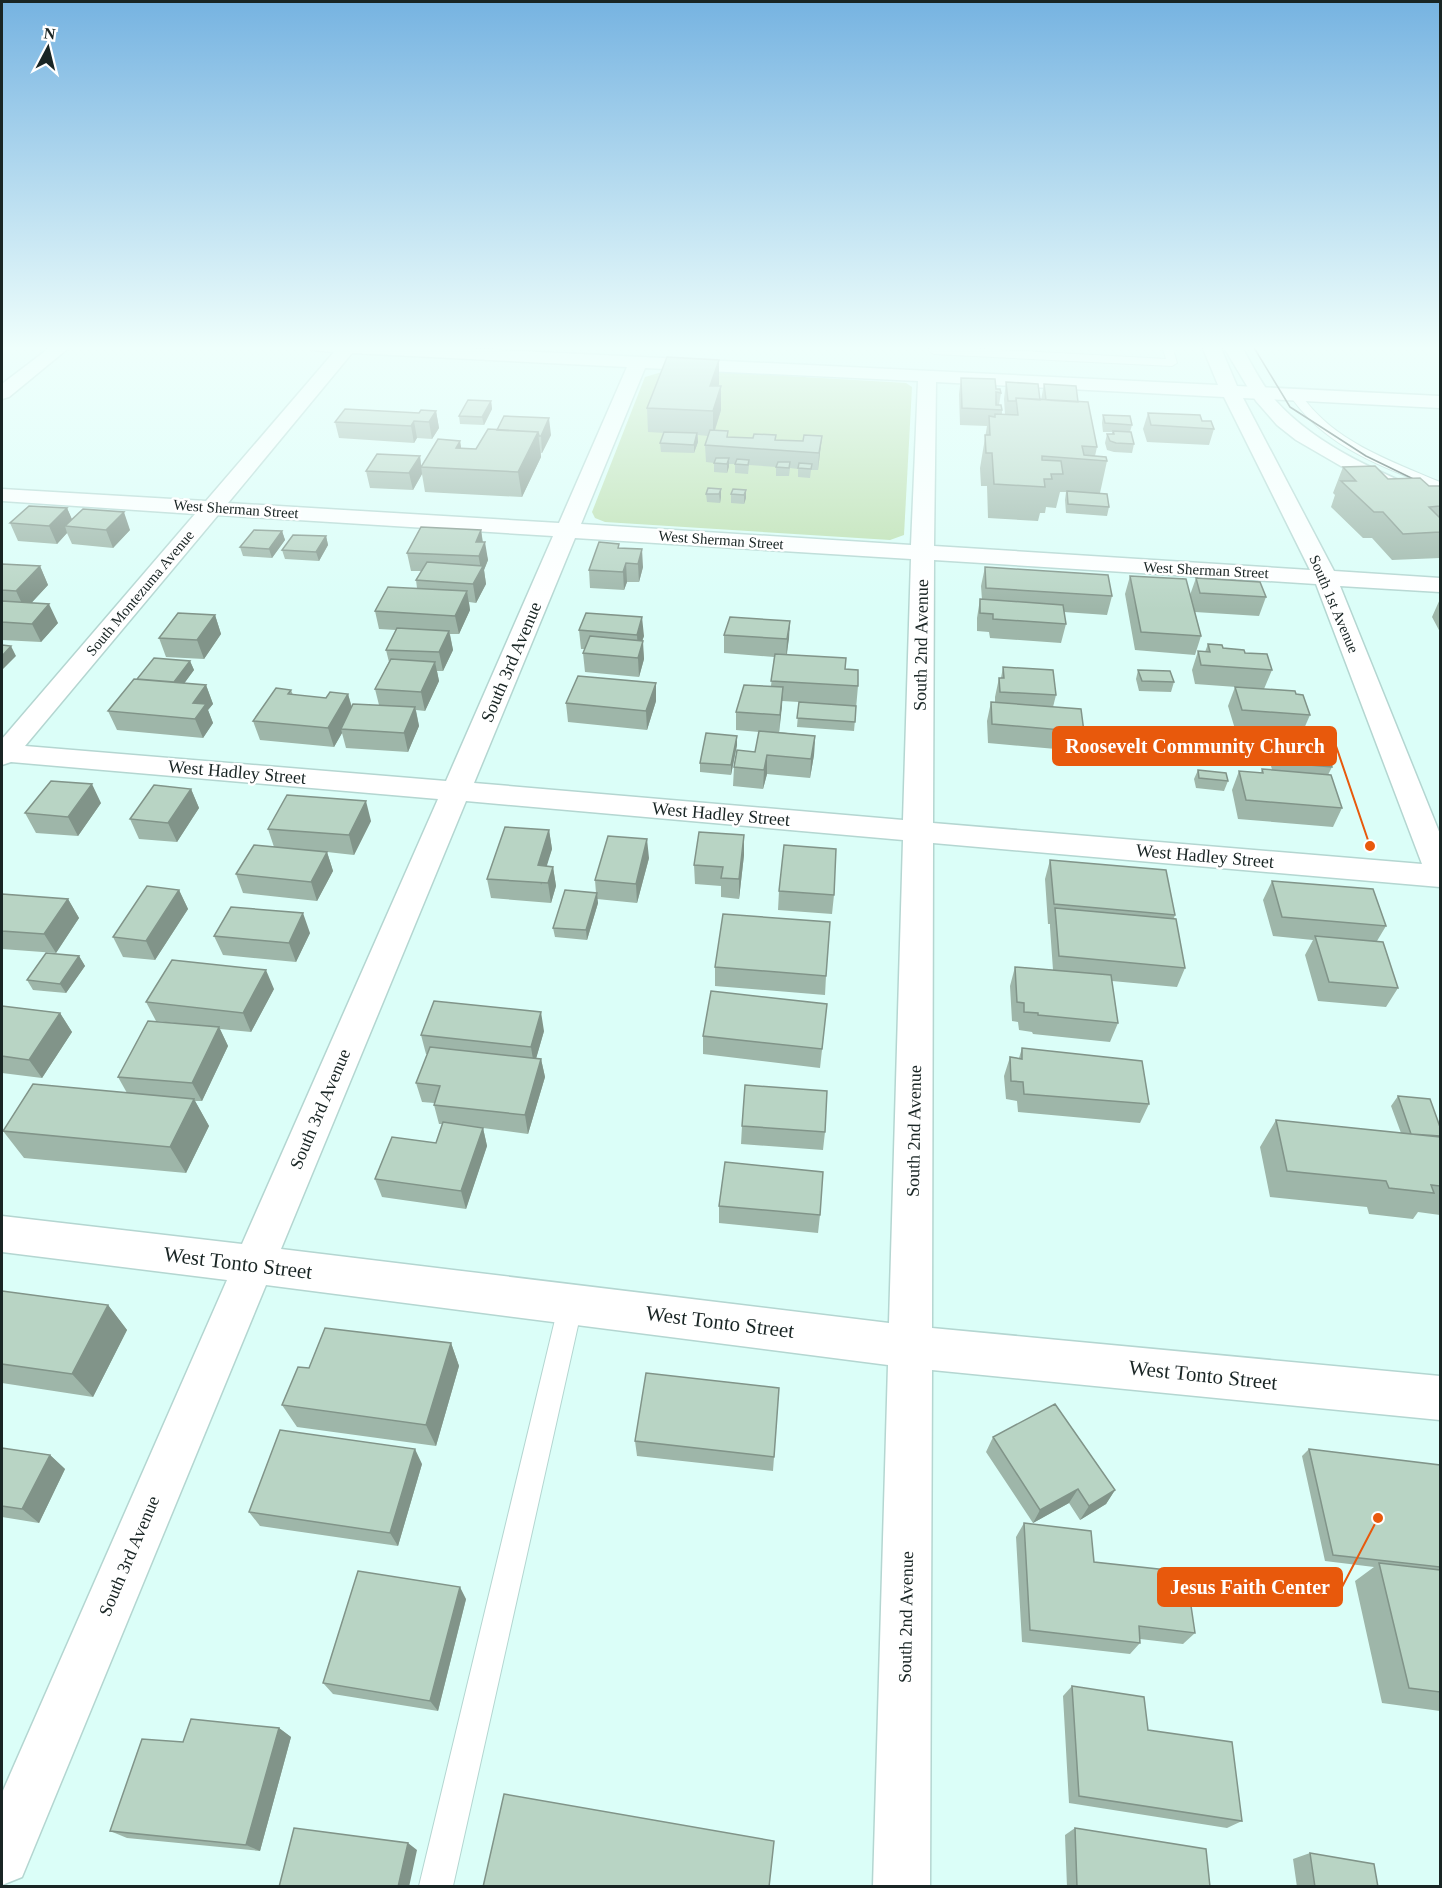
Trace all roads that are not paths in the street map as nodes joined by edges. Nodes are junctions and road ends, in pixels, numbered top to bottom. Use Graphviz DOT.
graph roads {
  1 [pos="274,434"];
  2 [pos="609,434"];
  3 [pos="927,434"];
  4 [pos="1254,434"];
  5 [pos="1303,434"];
  6 [pos="1334,434"];
  7 [pos="1440,486"];
  8 [pos="2,495"];
  9 [pos="1440,506"];
  10 [pos="212,508"];
  11 [pos="569,530"];
  12 [pos="922,553"];
  13 [pos="1325,577"];
  14 [pos="1440,585"];
  15 [pos="2,754"];
  16 [pos="456,789"];
  17 [pos="919,832"];
  18 [pos="1440,871"];
  19 [pos="1440,876"];
  20 [pos="2,1234"];
  21 [pos="252,1265"];
  22 [pos="571,1303"];
  23 [pos="911,1347"];
  24 [pos="1440,1398"];
  25 [pos="2,1857"];
  26 [pos="436,1887"];
  27 [pos="902,1887"];
  1 -- 10 [label="street, South Montezuma Avenue"];
  2 -- 11 [label="street, South 3rd Avenue"];
  3 -- 12 [label="street, South 2nd Avenue"];
  4 -- 13 [label="street, South 1st Avenue"];
  5 -- 9 [label="street"];
  6 -- 7 [label="lane"];
  8 -- 10 [label="street, West Sherman Street"];
  10 -- 11 [label="street, West Sherman Street"];
  10 -- 15 [label="street, South Montezuma Avenue"];
  11 -- 12 [label="street, West Sherman Street"];
  11 -- 16 [label="street, South 3rd Avenue"];
  12 -- 13 [label="street, West Sherman Street"];
  12 -- 17 [label="street, South 2nd Avenue"];
  13 -- 14 [label="street, West Sherman Street"];
  13 -- 18 [label="street, South 1st Avenue"];
  15 -- 16 [label="street, West Hadley Street"];
  16 -- 17 [label="street, West Hadley Street"];
  16 -- 21 [label="street, South 3rd Avenue"];
  17 -- 19 [label="street, West Hadley Street"];
  17 -- 23 [label="street, South 2nd Avenue"];
  20 -- 21 [label="street, West Tonto Street"];
  21 -- 22 [label="street, West Tonto Street"];
  21 -- 25 [label="street, South 3rd Avenue"];
  22 -- 23 [label="street, West Tonto Street"];
  22 -- 26 [label="lane"];
  23 -- 24 [label="street, West Tonto Street"];
  23 -- 27 [label="street, South 2nd Avenue"];
}
